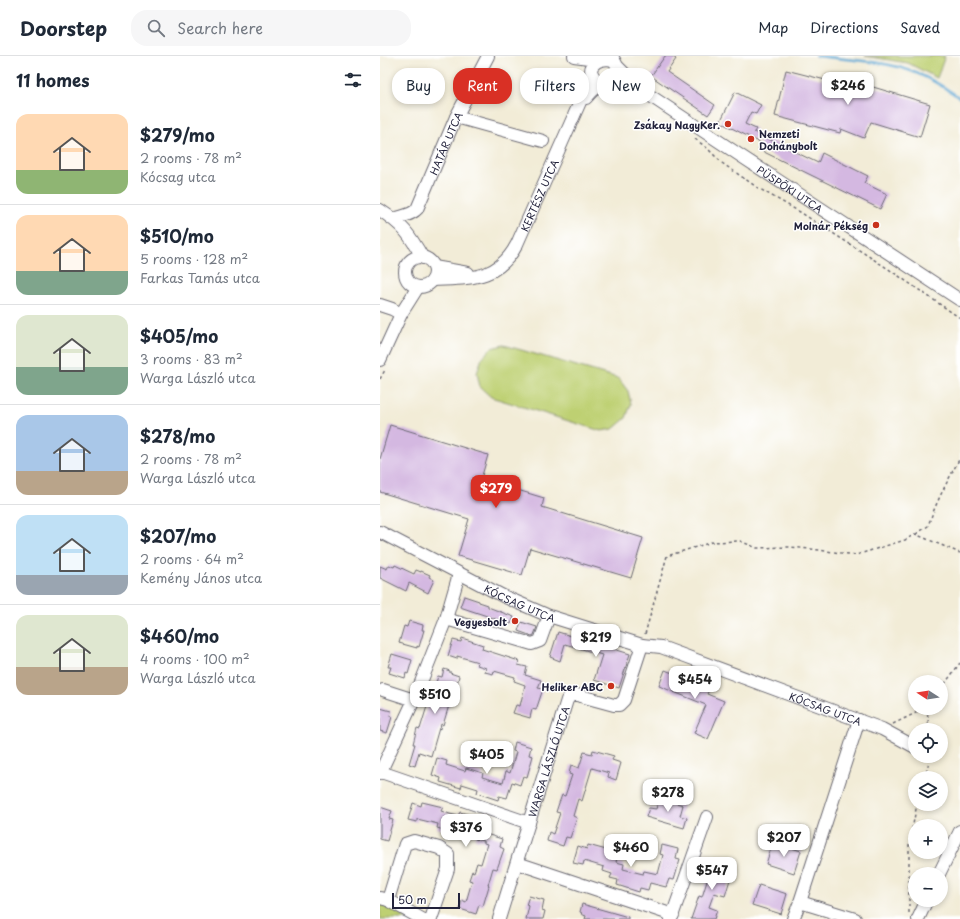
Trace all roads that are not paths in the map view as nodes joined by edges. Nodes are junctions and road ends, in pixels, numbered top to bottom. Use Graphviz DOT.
graph roads {
  1 [pos="488,56"];
  2 [pos="576,57"];
  3 [pos="614,61"];
  4 [pos="595,63"];
  5 [pos="597,80"];
  6 [pos="597,88"];
  7 [pos="655,99"];
  8 [pos="579,107"];
  9 [pos="456,117"];
  10 [pos="543,141"];
  11 [pos="380,210"];
  12 [pos="397,223"];
  13 [pos="423,258"];
  14 [pos="410,262"];
  15 [pos="434,268"];
  16 [pos="487,273"];
  17 [pos="408,280"];
  18 [pos="433,280"];
  19 [pos="418,287"];
  20 [pos="960,300"];
  21 [pos="380,305"];
  22 [pos="401,314"];
  23 [pos="380,360"];
  24 [pos="380,532"];
  25 [pos="459,574"];
  26 [pos="549,616"];
  27 [pos="446,619"];
  28 [pos="642,645"];
  29 [pos="383,690"];
  30 [pos="414,700"];
  31 [pos="859,720"];
  32 [pos="908,743"];
  33 [pos="380,773"];
  34 [pos="707,817"];
  35 [pos="529,823"];
  36 [pos="960,831"];
  37 [pos="517,863"];
  38 [pos="942,867"];
  39 [pos="384,899"];
  40 [pos="800,902"];
  41 [pos="924,907"];
  42 [pos="672,917"];
  43 [pos="422,919"];
  44 [pos="431,919"];
  45 [pos="499,919"];
  46 [pos="793,919"];
  47 [pos="855,919"];
  48 [pos="918,919"];
  1 -- 9 [label="street, HATÁR UTCA"];
  2 -- 4 [label="street"];
  3 -- 4 [label="street"];
  4 -- 5 [label="street"];
  4 -- 8 [label="street"];
  6 -- 8 [label="street"];
  7 -- 20 [label="street, PÜSPÖKI UTCA"];
  8 -- 16 [label="street, KERTÉSZ UTCA"];
  9 -- 10 [label="street"];
  9 -- 12 [label="street, HATÁR UTCA"];
  11 -- 12 [label="street"];
  12 -- 13 [label="street"];
  12 -- 14 [label="street"];
  13 -- 14 [label="street"];
  13 -- 15 [label="street"];
  14 -- 17 [label="street"];
  15 -- 16 [label="street"];
  15 -- 18 [label="street"];
  16 -- 18 [label="street, KERTÉSZ UTCA"];
  17 -- 19 [label="street"];
  17 -- 22 [label="street"];
  18 -- 19 [label="street"];
  19 -- 22 [label="street"];
  21 -- 22 [label="street"];
  22 -- 23 [label="street"];
  24 -- 25 [label="street, KÓCSAG UTCA"];
  25 -- 26 [label="street, KÓCSAG UTCA"];
  25 -- 27 [label="street"];
  26 -- 27 [label="street"];
  26 -- 28 [label="street, KÓCSAG UTCA"];
  27 -- 30 [label="street"];
  28 -- 31 [label="street, KÓCSAG UTCA"];
  28 -- 35 [label="street, WARGA LÁSZLÓ UTCA"];
  29 -- 30 [label="street"];
  30 -- 33 [label="street"];
  31 -- 32 [label="street, KÓCSAG UTCA"];
  31 -- 40 [label="street"];
  33 -- 35 [label="street, WARGA LÁSZLÓ UTCA"];
  34 -- 42 [label="street"];
  35 -- 37 [label="street, WARGA LÁSZLÓ UTCA"];
  36 -- 38 [label="street"];
  37 -- 42 [label="street"];
  37 -- 45 [label="street, WARGA LÁSZLÓ UTCA"];
  39 -- 43 [label="street"];
  39 -- 44 [label="street"];
  40 -- 46 [label="street"];
  40 -- 47 [label="street"];
  41 -- 48 [label="street"];
}
